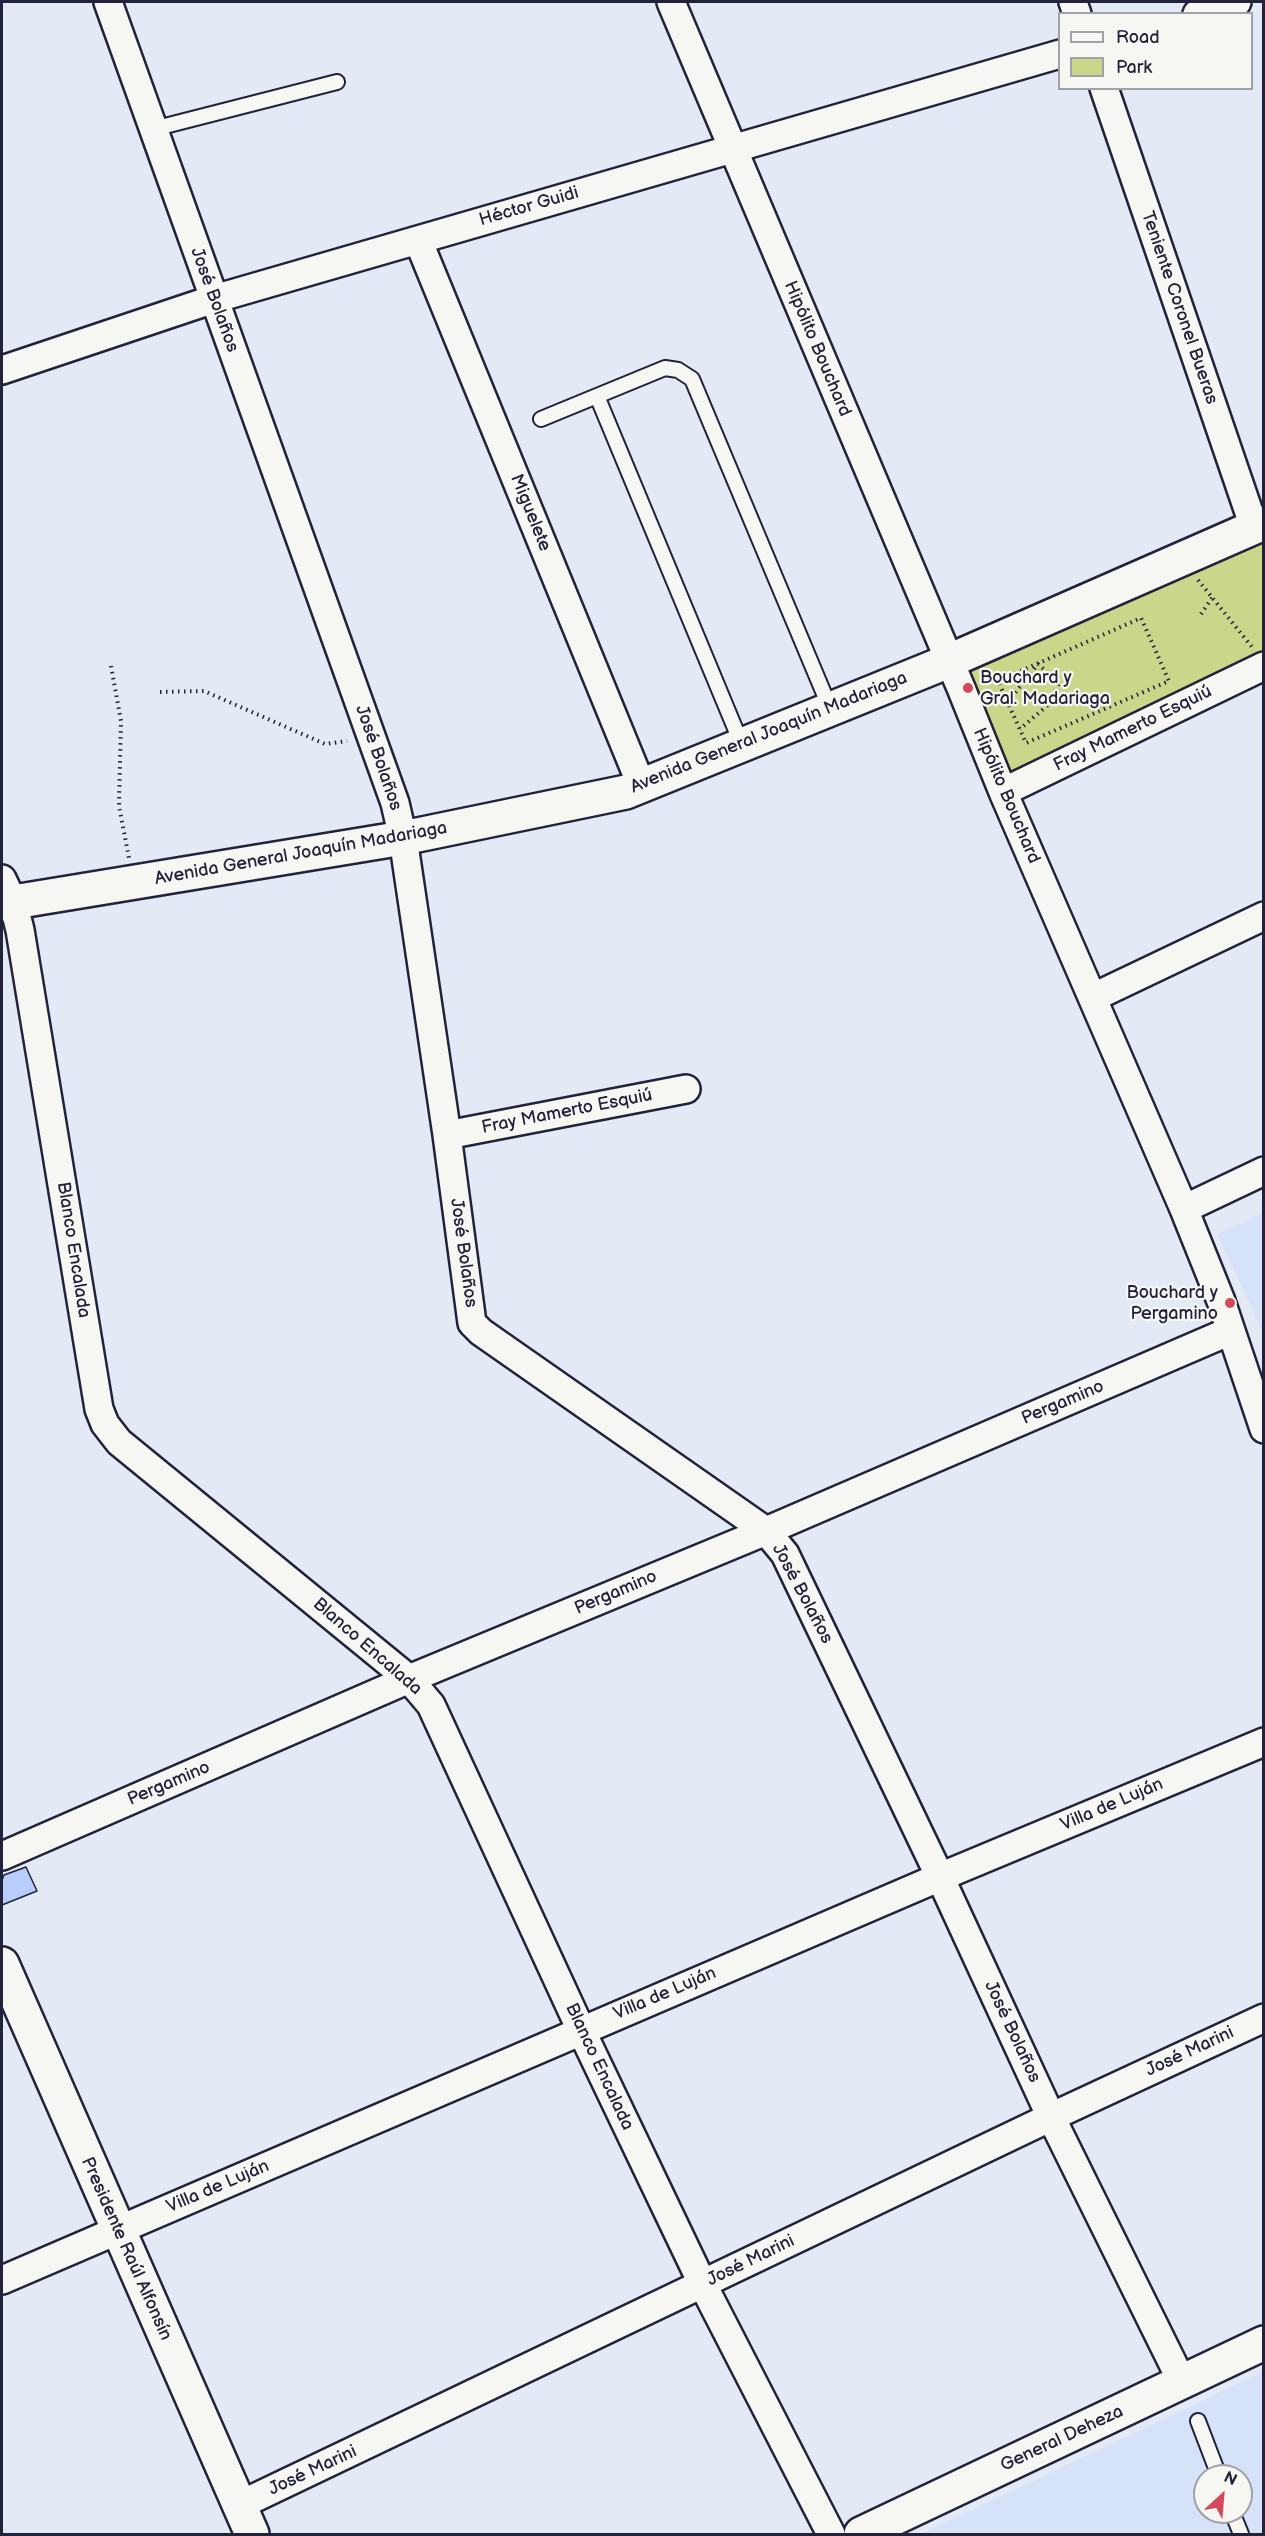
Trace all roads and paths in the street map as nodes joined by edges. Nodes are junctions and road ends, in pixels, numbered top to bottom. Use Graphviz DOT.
graph roads {
  1 [pos="108,2"];
  2 [pos="671,2"];
  3 [pos="1237,2"];
  4 [pos="1204,12"];
  5 [pos="1058,54"];
  6 [pos="337,82"];
  7 [pos="1105,90"];
  8 [pos="153,129"];
  9 [pos="731,147"];
  10 [pos="418,240"];
  11 [pos="214,299"];
  12 [pos="2,370"];
  13 [pos="597,396"];
  14 [pos="541,419"];
  15 [pos="1258,525"];
  16 [pos="1181,558"];
  17 [pos="1212,598"];
  18 [pos="1201,615"];
  19 [pos="1260,659"];
  20 [pos="1038,664"];
  21 [pos="111,666"];
  22 [pos="952,668"];
  23 [pos="998,681"];
  24 [pos="160,692"];
  25 [pos="1008,702"];
  26 [pos="830,708"];
  27 [pos="1020,729"];
  28 [pos="372,739"];
  29 [pos="742,745"];
  30 [pos="642,787"];
  31 [pos="1003,792"];
  32 [pos="403,838"];
  33 [pos="133,882"];
  34 [pos="5,895"];
  35 [pos="1263,916"];
  36 [pos="1094,998"];
  37 [pos="686,1089"];
  38 [pos="447,1135"];
  39 [pos="1263,1171"];
  40 [pos="1184,1209"];
  41 [pos="1230,1331"];
  42 [pos="1263,1429"];
  43 [pos="766,1531"];
  44 [pos="409,1679"];
  45 [pos="1263,1742"];
  46 [pos="2,1856"];
  47 [pos="940,1877"];
  48 [pos="2,1964"];
  49 [pos="1263,2018"];
  50 [pos="581,2030"];
  51 [pos="1051,2117"];
  52 [pos="118,2231"];
  53 [pos="2,2280"];
  54 [pos="703,2285"];
  55 [pos="1263,2343"];
  56 [pos="1182,2382"];
  57 [pos="1198,2421"];
  58 [pos="1214,2464"];
  59 [pos="246,2520"];
  60 [pos="831,2535"];
  61 [pos="861,2535"];
  1 -- 8 [label="street, José Bolaños"];
  2 -- 9 [label="street, Hipólito Bouchard"];
  3 -- 4 [label="street"];
  5 -- 9 [label="street, Héctor Guidi"];
  6 -- 8 [label="lane"];
  7 -- 15 [label="street, Teniente Coronel Bueras"];
  8 -- 11 [label="street, José Bolaños"];
  9 -- 10 [label="street, Héctor Guidi"];
  9 -- 22 [label="street, Hipólito Bouchard"];
  10 -- 11 [label="street, Héctor Guidi"];
  10 -- 30 [label="street, Miguelete"];
  11 -- 12 [label="street, Héctor Guidi"];
  11 -- 28 [label="street, José Bolaños"];
  13 -- 14 [label="lane"];
  13 -- 26 [label="lane"];
  13 -- 29 [label="lane"];
  15 -- 16 [label="main road, Avenida General Joaquín Madariaga"];
  16 -- 17 [label="path"];
  16 -- 22 [label="main road, Avenida General Joaquín Madariaga"];
  17 -- 18 [label="path"];
  17 -- 19 [label="path"];
  19 -- 31 [label="street, Fray Mamerto Esquiú"];
  20 -- 23 [label="path"];
  20 -- 25 [label="path"];
  20 -- 27 [label="path"];
  20 -- 27 [label="path"];
  21 -- 33 [label="path"];
  22 -- 23 [label="path"];
  22 -- 26 [label="main road, Avenida General Joaquín Madariaga"];
  22 -- 31 [label="street, Hipólito Bouchard"];
  23 -- 25 [label="path"];
  24 -- 28 [label="path"];
  25 -- 27 [label="path"];
  26 -- 29 [label="main road, Avenida General Joaquín Madariaga"];
  28 -- 32 [label="street, José Bolaños"];
  29 -- 30 [label="main road, Avenida General Joaquín Madariaga"];
  30 -- 32 [label="main road, Avenida General Joaquín Madariaga"];
  31 -- 36 [label="street, Hipólito Bouchard"];
  32 -- 33 [label="main road, Avenida General Joaquín Madariaga"];
  32 -- 38 [label="street, José Bolaños"];
  33 -- 34 [label="main road, Avenida General Joaquín Madariaga"];
  34 -- 44 [label="street, Blanco Encalada"];
  35 -- 36 [label="street"];
  36 -- 40 [label="street, Hipólito Bouchard"];
  37 -- 38 [label="street, Fray Mamerto Esquiú"];
  38 -- 43 [label="street, José Bolaños"];
  39 -- 40 [label="street"];
  40 -- 41 [label="street, Hipólito Bouchard"];
  41 -- 42 [label="street, Hipólito Bouchard"];
  41 -- 43 [label="street, Pergamino"];
  43 -- 44 [label="street, Pergamino"];
  43 -- 47 [label="street, José Bolaños"];
  44 -- 46 [label="street, Pergamino"];
  44 -- 50 [label="street, Blanco Encalada"];
  45 -- 47 [label="street, Villa de Luján"];
  47 -- 50 [label="street, Villa de Luján"];
  47 -- 51 [label="street, José Bolaños"];
  48 -- 52 [label="main road, Presidente Raúl Alfonsín"];
  49 -- 51 [label="street, José Marini"];
  50 -- 52 [label="street, Villa de Luján"];
  50 -- 54 [label="street, Blanco Encalada"];
  51 -- 54 [label="street, José Marini"];
  51 -- 56 [label="street, José Bolaños"];
  52 -- 53 [label="street, Villa de Luján"];
  52 -- 59 [label="main road, Presidente Raúl Alfonsín"];
  54 -- 59 [label="street, José Marini"];
  54 -- 60 [label="street, Blanco Encalada"];
  55 -- 56 [label="main road, General Deheza"];
  56 -- 61 [label="main road, General Deheza"];
  57 -- 58 [label="lane"];
}
